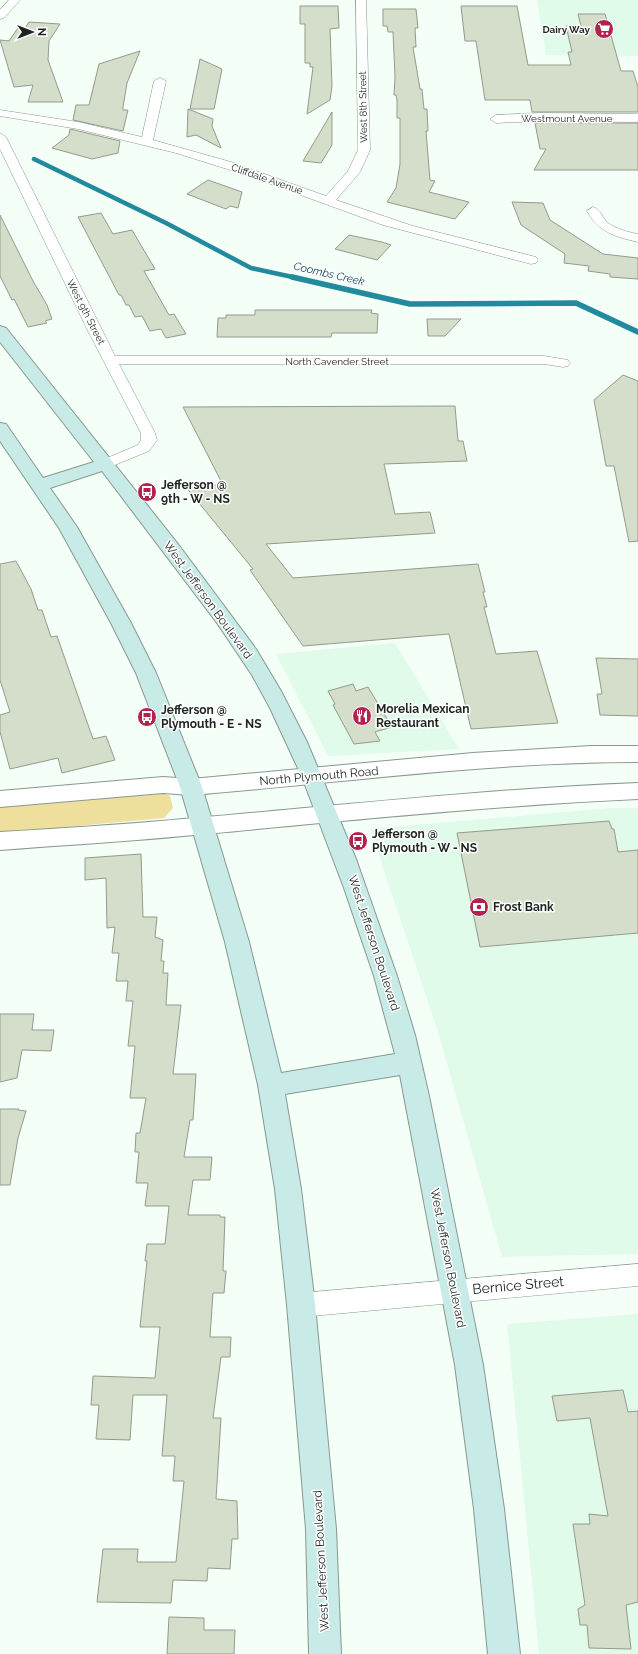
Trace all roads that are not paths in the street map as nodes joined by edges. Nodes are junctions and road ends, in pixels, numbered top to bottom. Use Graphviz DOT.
graph roads {
  1 [pos="15,0"];
  2 [pos="361,0"];
  3 [pos="0,16"];
  4 [pos="160,81"];
  5 [pos="0,113"];
  6 [pos="638,118"];
  7 [pos="496,119"];
  8 [pos="0,137"];
  9 [pos="147,142"];
  10 [pos="328,200"];
  11 [pos="593,211"];
  12 [pos="638,238"];
  13 [pos="531,260"];
  14 [pos="0,331"];
  15 [pos="111,360"];
  16 [pos="563,363"];
  17 [pos="4,438"];
  18 [pos="105,464"];
  19 [pos="40,485"];
  20 [pos="638,754"];
  21 [pos="314,777"];
  22 [pos="191,787"];
  23 [pos="638,791"];
  24 [pos="0,799"];
  25 [pos="328,814"];
  26 [pos="203,826"];
  27 [pos="0,841"];
  28 [pos="409,1063"];
  29 [pos="271,1085"];
  30 [pos="638,1275"];
  31 [pos="455,1291"];
  32 [pos="301,1305"];
  33 [pos="325,1654"];
  34 [pos="504,1654"];
  1 -- 3 [label="street"];
  2 -- 10 [label="street, West 8th Street"];
  4 -- 9 [label="street"];
  5 -- 9 [label="street, Cliffdale Avenue"];
  6 -- 7 [label="street, Westmount Avenue"];
  8 -- 15 [label="street, West 9th Street"];
  9 -- 10 [label="street, Cliffdale Avenue"];
  10 -- 13 [label="street, Cliffdale Avenue"];
  11 -- 12 [label="street"];
  14 -- 18 [label="main road, West Jefferson Boulevard"];
  15 -- 16 [label="street, North Cavender Street"];
  15 -- 18 [label="street, West 9th Street"];
  17 -- 19 [label="main road, West Jefferson Boulevard"];
  18 -- 19 [label="main road"];
  18 -- 21 [label="main road, West Jefferson Boulevard"];
  19 -- 22 [label="main road, West Jefferson Boulevard"];
  20 -- 21 [label="street, North Plymouth Road"];
  21 -- 22 [label="street, North Plymouth Road"];
  21 -- 25 [label="main road, West Jefferson Boulevard"];
  22 -- 24 [label="street, North Plymouth Road"];
  22 -- 26 [label="main road, West Jefferson Boulevard"];
  23 -- 25 [label="street"];
  25 -- 26 [label="street"];
  25 -- 28 [label="main road, West Jefferson Boulevard"];
  26 -- 27 [label="street"];
  26 -- 29 [label="main road, West Jefferson Boulevard"];
  28 -- 29 [label="main road"];
  28 -- 31 [label="main road, West Jefferson Boulevard"];
  29 -- 32 [label="main road, West Jefferson Boulevard"];
  30 -- 31 [label="street, Bernice Street"];
  31 -- 32 [label="street, Bernice Street"];
  31 -- 34 [label="main road, West Jefferson Boulevard"];
  32 -- 33 [label="main road, West Jefferson Boulevard"];
}
